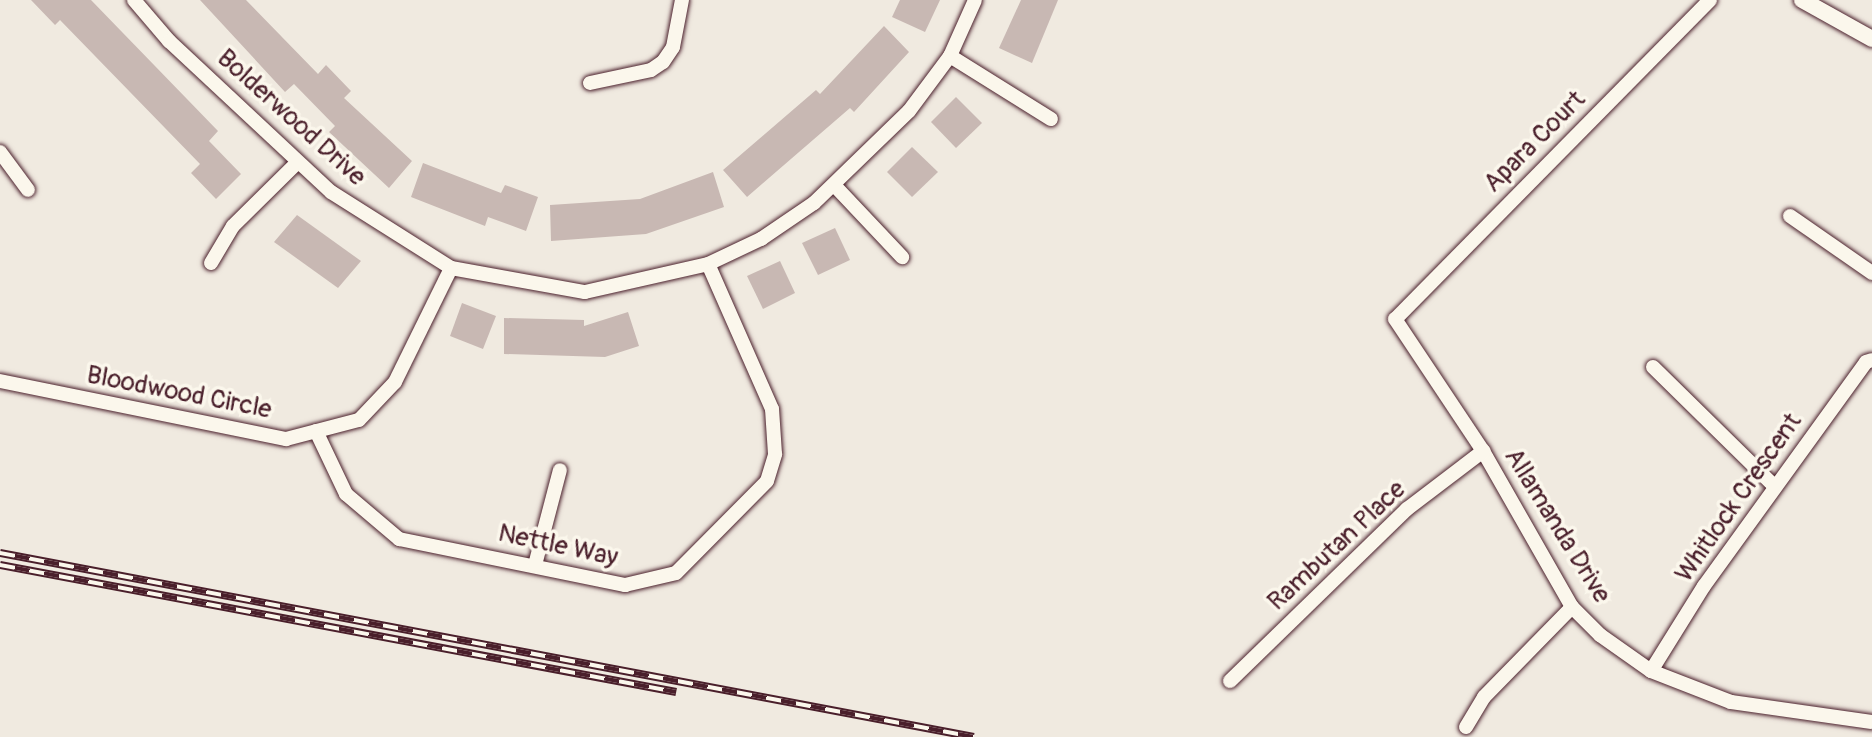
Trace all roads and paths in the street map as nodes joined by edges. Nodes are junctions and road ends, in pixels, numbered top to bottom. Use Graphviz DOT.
graph roads {
  1 [pos="682,0"];
  2 [pos="975,0"];
  3 [pos="1710,0"];
  4 [pos="1802,0"];
  5 [pos="138,2"];
  6 [pos="1872,39"];
  7 [pos="950,56"];
  8 [pos="590,83"];
  9 [pos="1051,119"];
  10 [pos="0,152"];
  11 [pos="298,162"];
  12 [pos="835,186"];
  13 [pos="28,190"];
  14 [pos="1790,216"];
  15 [pos="902,257"];
  16 [pos="211,263"];
  17 [pos="708,264"];
  18 [pos="451,268"];
  19 [pos="1872,273"];
  20 [pos="1395,319"];
  21 [pos="1872,360"];
  22 [pos="1653,367"];
  23 [pos="0,381"];
  24 [pos="316,431"];
  25 [pos="1483,451"];
  26 [pos="560,470"];
  27 [pos="1775,487"];
  28 [pos="535,565"];
  29 [pos="1572,607"];
  30 [pos="1651,671"];
  31 [pos="1230,681"];
  32 [pos="1872,722"];
  33 [pos="1466,727"];
  1 -- 8 [label="street"];
  2 -- 7 [label="street, Bolderwood Drive"];
  3 -- 20 [label="street, Apara Court"];
  4 -- 6 [label="street"];
  5 -- 11 [label="street, Bolderwood Drive"];
  7 -- 9 [label="street"];
  7 -- 12 [label="street, Bolderwood Drive"];
  10 -- 13 [label="street"];
  11 -- 16 [label="street"];
  11 -- 18 [label="street, Bolderwood Drive"];
  12 -- 15 [label="street"];
  12 -- 17 [label="street, Bolderwood Drive"];
  14 -- 19 [label="street"];
  17 -- 18 [label="street, Bolderwood Drive"];
  17 -- 28 [label="street, Nettle Way"];
  18 -- 24 [label="street, Bloodwood Circle"];
  20 -- 25 [label="street, Allamanda Drive"];
  21 -- 27 [label="street, Whitlock Crescent"];
  22 -- 27 [label="street"];
  23 -- 24 [label="street, Bloodwood Circle"];
  24 -- 28 [label="street, Nettle Way"];
  25 -- 29 [label="street, Allamanda Drive"];
  25 -- 31 [label="street, Rambutan Place"];
  26 -- 28 [label="street"];
  27 -- 30 [label="street, Whitlock Crescent"];
  29 -- 30 [label="street, Allamanda Drive"];
  29 -- 33 [label="street"];
  30 -- 32 [label="street, Allamanda Drive"];
}
